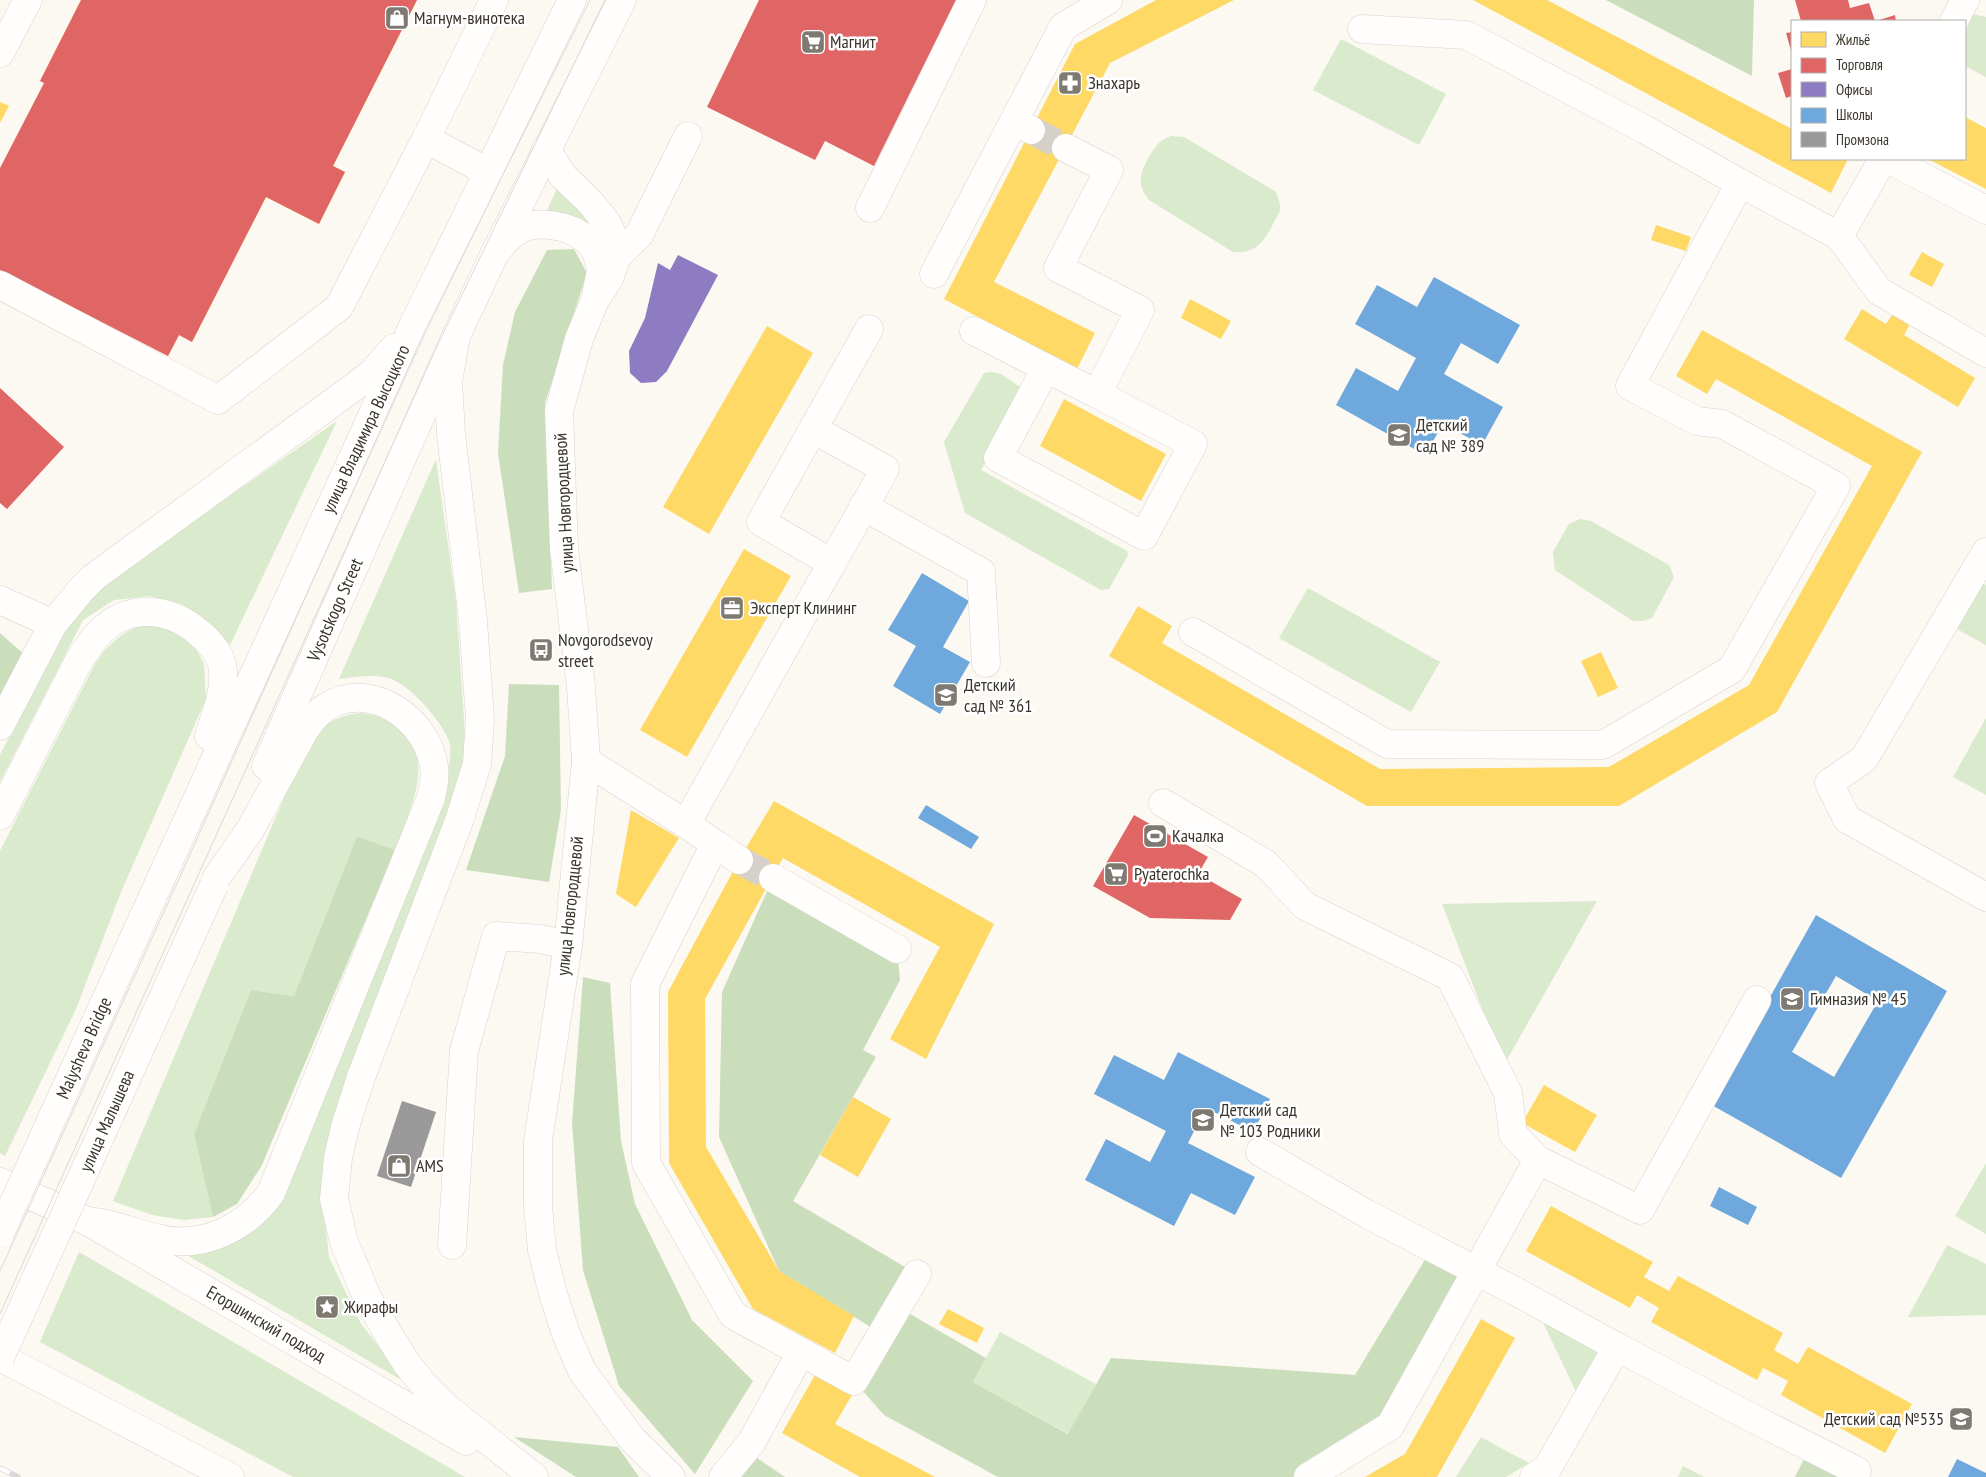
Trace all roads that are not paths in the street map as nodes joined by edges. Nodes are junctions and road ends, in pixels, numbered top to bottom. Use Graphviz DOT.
graph roads {
  1 [pos="28,0"];
  2 [pos="494,0"];
  3 [pos="572,0"];
  4 [pos="622,0"];
  5 [pos="972,0"];
  6 [pos="1108,0"];
  7 [pos="1965,0"];
  8 [pos="1955,20"];
  9 [pos="1362,29"];
  10 [pos="0,53"];
  11 [pos="688,136"];
  12 [pos="426,139"];
  13 [pos="1066,148"];
  14 [pos="546,149"];
  15 [pos="1882,160"];
  16 [pos="1890,160"];
  17 [pos="488,172"];
  18 [pos="1740,183"];
  19 [pos="870,208"];
  20 [pos="1986,210"];
  21 [pos="1840,236"];
  22 [pos="495,253"];
  23 [pos="617,256"];
  24 [pos="934,274"];
  25 [pos="0,285"];
  26 [pos="595,300"];
  27 [pos="413,326"];
  28 [pos="869,329"];
  29 [pos="974,331"];
  30 [pos="456,336"];
  31 [pos="1986,353"];
  32 [pos="1046,368"];
  33 [pos="1097,394"];
  34 [pos="814,429"];
  35 [pos="864,506"];
  36 [pos="1986,552"];
  37 [pos="832,563"];
  38 [pos="0,600"];
  39 [pos="53,624"];
  40 [pos="1192,632"];
  41 [pos="986,663"];
  42 [pos="0,726"];
  43 [pos="586,761"];
  44 [pos="1163,803"];
  45 [pos="194,805"];
  46 [pos="0,816"];
  47 [pos="686,824"];
  48 [pos="715,844"];
  49 [pos="739,860"];
  50 [pos="168,863"];
  51 [pos="773,878"];
  52 [pos="216,881"];
  53 [pos="1986,897"];
  54 [pos="568,946"];
  55 [pos="897,950"];
  56 [pos="1757,1000"];
  57 [pos="1260,1152"];
  58 [pos="1538,1160"];
  59 [pos="0,1182"];
  60 [pos="87,1221"];
  61 [pos="0,1233"];
  62 [pos="452,1245"];
  63 [pos="1477,1272"];
  64 [pos="917,1274"];
  65 [pos="1616,1347"];
  66 [pos="801,1352"];
  67 [pos="0,1357"];
  68 [pos="1857,1471"];
  69 [pos="230,1477"];
  70 [pos="527,1477"];
  71 [pos="534,1477"];
  72 [pos="671,1477"];
  73 [pos="724,1477"];
  74 [pos="1308,1477"];
  75 [pos="1534,1477"];
  1 -- 10 [label="main road"];
  2 -- 12 [label="main road"];
  3 -- 17 [label="main road, улица Владимира Высоцкого"];
  4 -- 14 [label="main road"];
  5 -- 19 [label="main road"];
  6 -- 24 [label="main road"];
  7 -- 8 [label="main road"];
  9 -- 18 [label="main road"];
  11 -- 23 [label="main road"];
  12 -- 17 [label="main road"];
  12 -- 25 [label="main road"];
  13 -- 33 [label="main road"];
  14 -- 22 [label="main road"];
  14 -- 23 [label="main road"];
  15 -- 21 [label="main road"];
  16 -- 20 [label="main road"];
  17 -- 27 [label="main road, улица Владимира Высоцкого"];
  18 -- 21 [label="main road"];
  18 -- 40 [label="main road"];
  21 -- 31 [label="main road"];
  22 -- 26 [label="main road, улица Новгородцевой"];
  22 -- 30 [label="main road"];
  23 -- 26 [label="main road, улица Новгородцевой"];
  26 -- 43 [label="main road, улица Новгородцевой"];
  27 -- 39 [label="main road"];
  27 -- 45 [label="main road, улица Владимира Высоцкого"];
  28 -- 34 [label="main road"];
  29 -- 32 [label="main road"];
  30 -- 52 [label="main road, Vysotskogo Street"];
  30 -- 71 [label="main road"];
  32 -- 33 [label="main road"];
  32 -- 33 [label="main road"];
  34 -- 35 [label="main road"];
  34 -- 37 [label="main road"];
  35 -- 37 [label="main road"];
  35 -- 41 [label="main road"];
  36 -- 53 [label="main road"];
  37 -- 47 [label="main road"];
  38 -- 39 [label="main road"];
  39 -- 42 [label="main road"];
  43 -- 47 [label="main road"];
  43 -- 54 [label="main road, улица Новгородцевой"];
  44 -- 58 [label="main road"];
  45 -- 46 [label="main road"];
  45 -- 50 [label="main road, улица Владимира Высоцкого"];
  47 -- 48 [label="main road"];
  48 -- 49 [label="main road"];
  48 -- 66 [label="main road"];
  50 -- 61 [label="main road, Malysheva Bridge, bridge"];
  51 -- 55 [label="main road"];
  52 -- 60 [label="main road"];
  52 -- 67 [label="main road, улица Малышева, bridge"];
  54 -- 62 [label="main road"];
  54 -- 72 [label="main road, улица Новгородцевой"];
  56 -- 58 [label="main road"];
  57 -- 63 [label="main road"];
  58 -- 63 [label="main road"];
  59 -- 60 [label="main road, Егоршинский подход"];
  60 -- 70 [label="main road, Егоршинский подход"];
  63 -- 65 [label="main road"];
  63 -- 74 [label="main road"];
  64 -- 66 [label="main road"];
  65 -- 68 [label="main road"];
  65 -- 75 [label="main road"];
  66 -- 73 [label="main road"];
  67 -- 69 [label="main road"];
}
